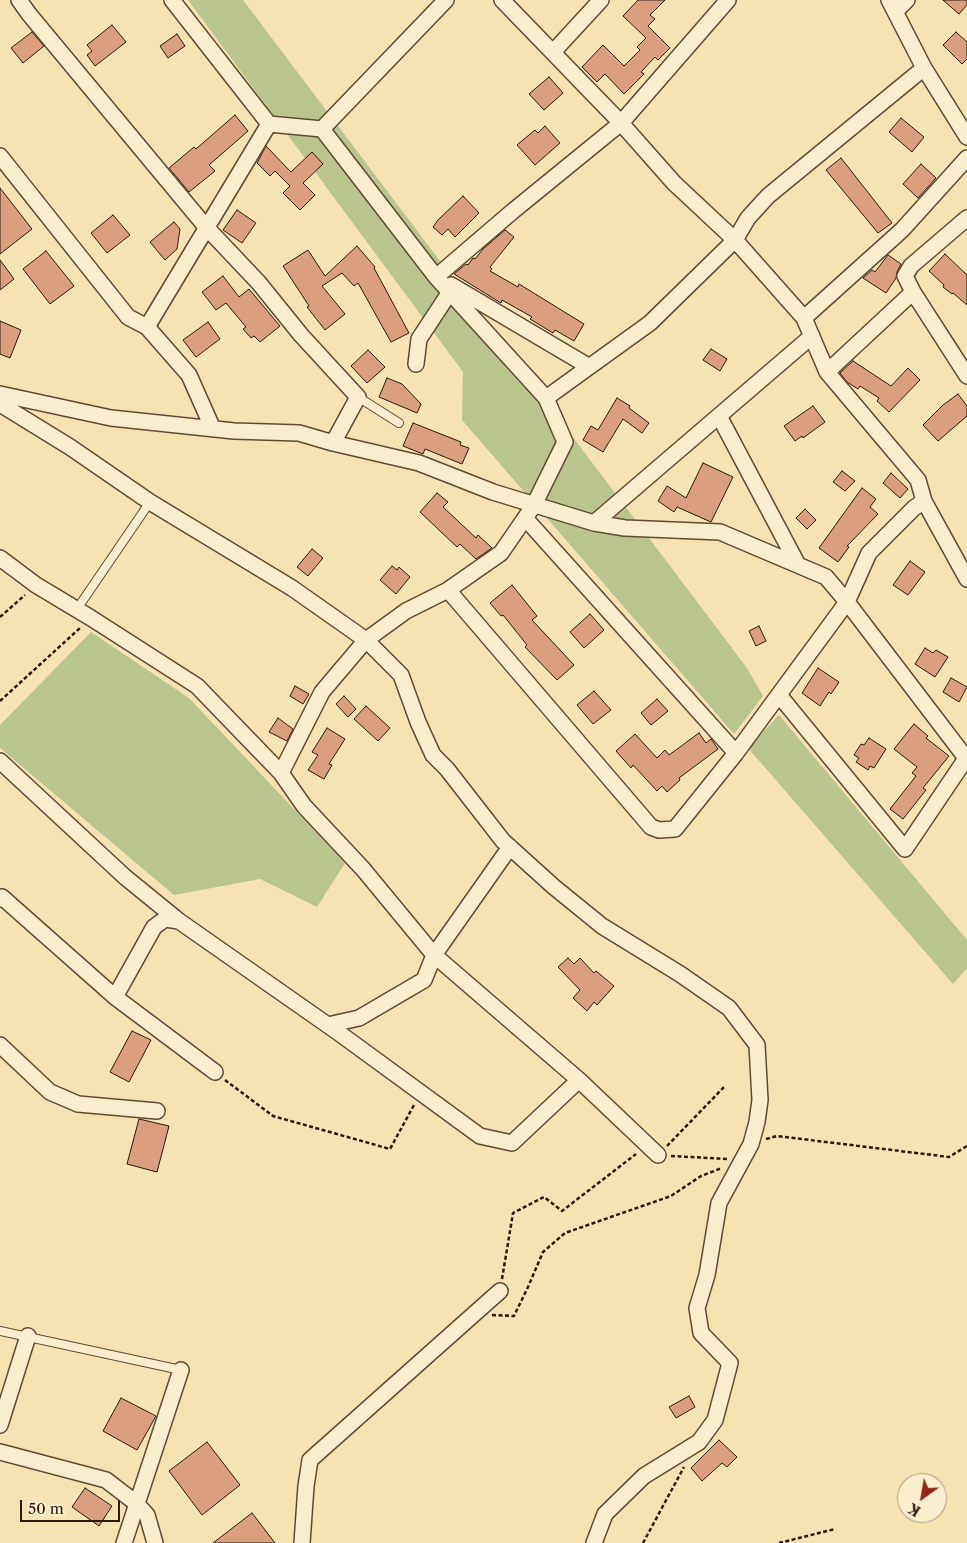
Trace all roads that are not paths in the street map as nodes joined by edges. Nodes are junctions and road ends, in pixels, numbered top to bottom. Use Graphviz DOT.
graph roads {
  1 [pos="19,0"];
  2 [pos="172,0"];
  3 [pos="446,0"];
  4 [pos="502,0"];
  5 [pos="601,0"];
  6 [pos="728,0"];
  7 [pos="907,0"];
  8 [pos="892,5"];
  9 [pos="554,52"];
  10 [pos="924,68"];
  11 [pos="622,123"];
  12 [pos="269,124"];
  13 [pos="322,129"];
  14 [pos="967,137"];
  15 [pos="967,158"];
  16 [pos="3,165"];
  17 [pos="967,218"];
  18 [pos="206,227"];
  19 [pos="735,240"];
  20 [pos="436,277"];
  21 [pos="450,292"];
  22 [pos="913,292"];
  23 [pos="804,318"];
  24 [pos="147,327"];
  25 [pos="812,336"];
  26 [pos="416,364"];
  27 [pos="588,366"];
  28 [pos="827,372"];
  29 [pos="967,376"];
  30 [pos="0,394"];
  31 [pos="358,397"];
  32 [pos="546,398"];
  33 [pos="0,404"];
  34 [pos="719,416"];
  35 [pos="399,423"];
  36 [pos="214,429"];
  37 [pos="333,443"];
  38 [pos="924,501"];
  39 [pos="150,502"];
  40 [pos="534,505"];
  41 [pos="525,518"];
  42 [pos="594,522"];
  43 [pos="0,558"];
  44 [pos="798,566"];
  45 [pos="967,579"];
  46 [pos="448,590"];
  47 [pos="847,602"];
  48 [pos="77,609"];
  49 [pos="366,640"];
  50 [pos="779,695"];
  51 [pos="736,753"];
  52 [pos="967,757"];
  53 [pos="0,761"];
  54 [pos="281,773"];
  55 [pos="510,847"];
  56 [pos="0,899"];
  57 [pos="179,921"];
  58 [pos="434,954"];
  59 [pos="115,997"];
  60 [pos="328,1025"];
  61 [pos="0,1045"];
  62 [pos="215,1072"];
  63 [pos="579,1080"];
  64 [pos="157,1111"];
  65 [pos="658,1155"];
  66 [pos="500,1292"];
  67 [pos="0,1331"];
  68 [pos="28,1336"];
  69 [pos="181,1370"];
  70 [pos="0,1425"];
  71 [pos="0,1452"];
  72 [pos="136,1503"];
  73 [pos="124,1543"];
  74 [pos="155,1543"];
  75 [pos="302,1543"];
  76 [pos="594,1543"];
  1 -- 18 [label="street"];
  2 -- 12 [label="street"];
  3 -- 13 [label="street"];
  4 -- 9 [label="street"];
  5 -- 9 [label="street"];
  6 -- 11 [label="street"];
  7 -- 8 [label="street"];
  8 -- 10 [label="street"];
  9 -- 11 [label="street"];
  10 -- 14 [label="street"];
  10 -- 19 [label="street"];
  11 -- 19 [label="street"];
  11 -- 20 [label="street"];
  12 -- 13 [label="street"];
  12 -- 18 [label="street"];
  13 -- 20 [label="street"];
  15 -- 23 [label="street"];
  16 -- 24 [label="street"];
  17 -- 22 [label="street"];
  18 -- 24 [label="street"];
  18 -- 31 [label="street"];
  19 -- 23 [label="street"];
  19 -- 27 [label="street"];
  20 -- 21 [label="street"];
  20 -- 27 [label="street"];
  21 -- 26 [label="street"];
  21 -- 32 [label="street"];
  22 -- 28 [label="street"];
  22 -- 29 [label="street"];
  23 -- 25 [label="street"];
  24 -- 36 [label="street"];
  25 -- 28 [label="street"];
  25 -- 34 [label="street"];
  27 -- 32 [label="street"];
  28 -- 38 [label="street"];
  30 -- 36 [label="street"];
  31 -- 35 [label="lane"];
  31 -- 37 [label="street"];
  32 -- 40 [label="street"];
  33 -- 39 [label="street"];
  34 -- 42 [label="street"];
  34 -- 44 [label="street"];
  36 -- 37 [label="street"];
  37 -- 40 [label="street"];
  38 -- 45 [label="street"];
  38 -- 47 [label="street"];
  39 -- 48 [label="lane"];
  39 -- 49 [label="street"];
  40 -- 41 [label="street"];
  40 -- 42 [label="street"];
  41 -- 46 [label="street"];
  41 -- 51 [label="street"];
  42 -- 44 [label="street"];
  43 -- 48 [label="street"];
  44 -- 47 [label="street"];
  46 -- 49 [label="street"];
  46 -- 51 [label="street"];
  47 -- 50 [label="street"];
  47 -- 52 [label="street"];
  48 -- 54 [label="street"];
  49 -- 54 [label="street"];
  49 -- 55 [label="street"];
  50 -- 51 [label="street"];
  50 -- 52 [label="street"];
  53 -- 57 [label="street"];
  54 -- 58 [label="street"];
  55 -- 58 [label="street"];
  55 -- 76 [label="street"];
  56 -- 59 [label="street"];
  57 -- 59 [label="street"];
  57 -- 60 [label="street"];
  58 -- 60 [label="street"];
  58 -- 63 [label="street"];
  59 -- 62 [label="street"];
  60 -- 63 [label="street"];
  61 -- 64 [label="street"];
  63 -- 65 [label="street"];
  66 -- 75 [label="street"];
  67 -- 68 [label="lane"];
  68 -- 69 [label="lane"];
  68 -- 70 [label="street"];
  69 -- 72 [label="street"];
  71 -- 72 [label="street"];
  72 -- 73 [label="street"];
  72 -- 74 [label="street"];
}
